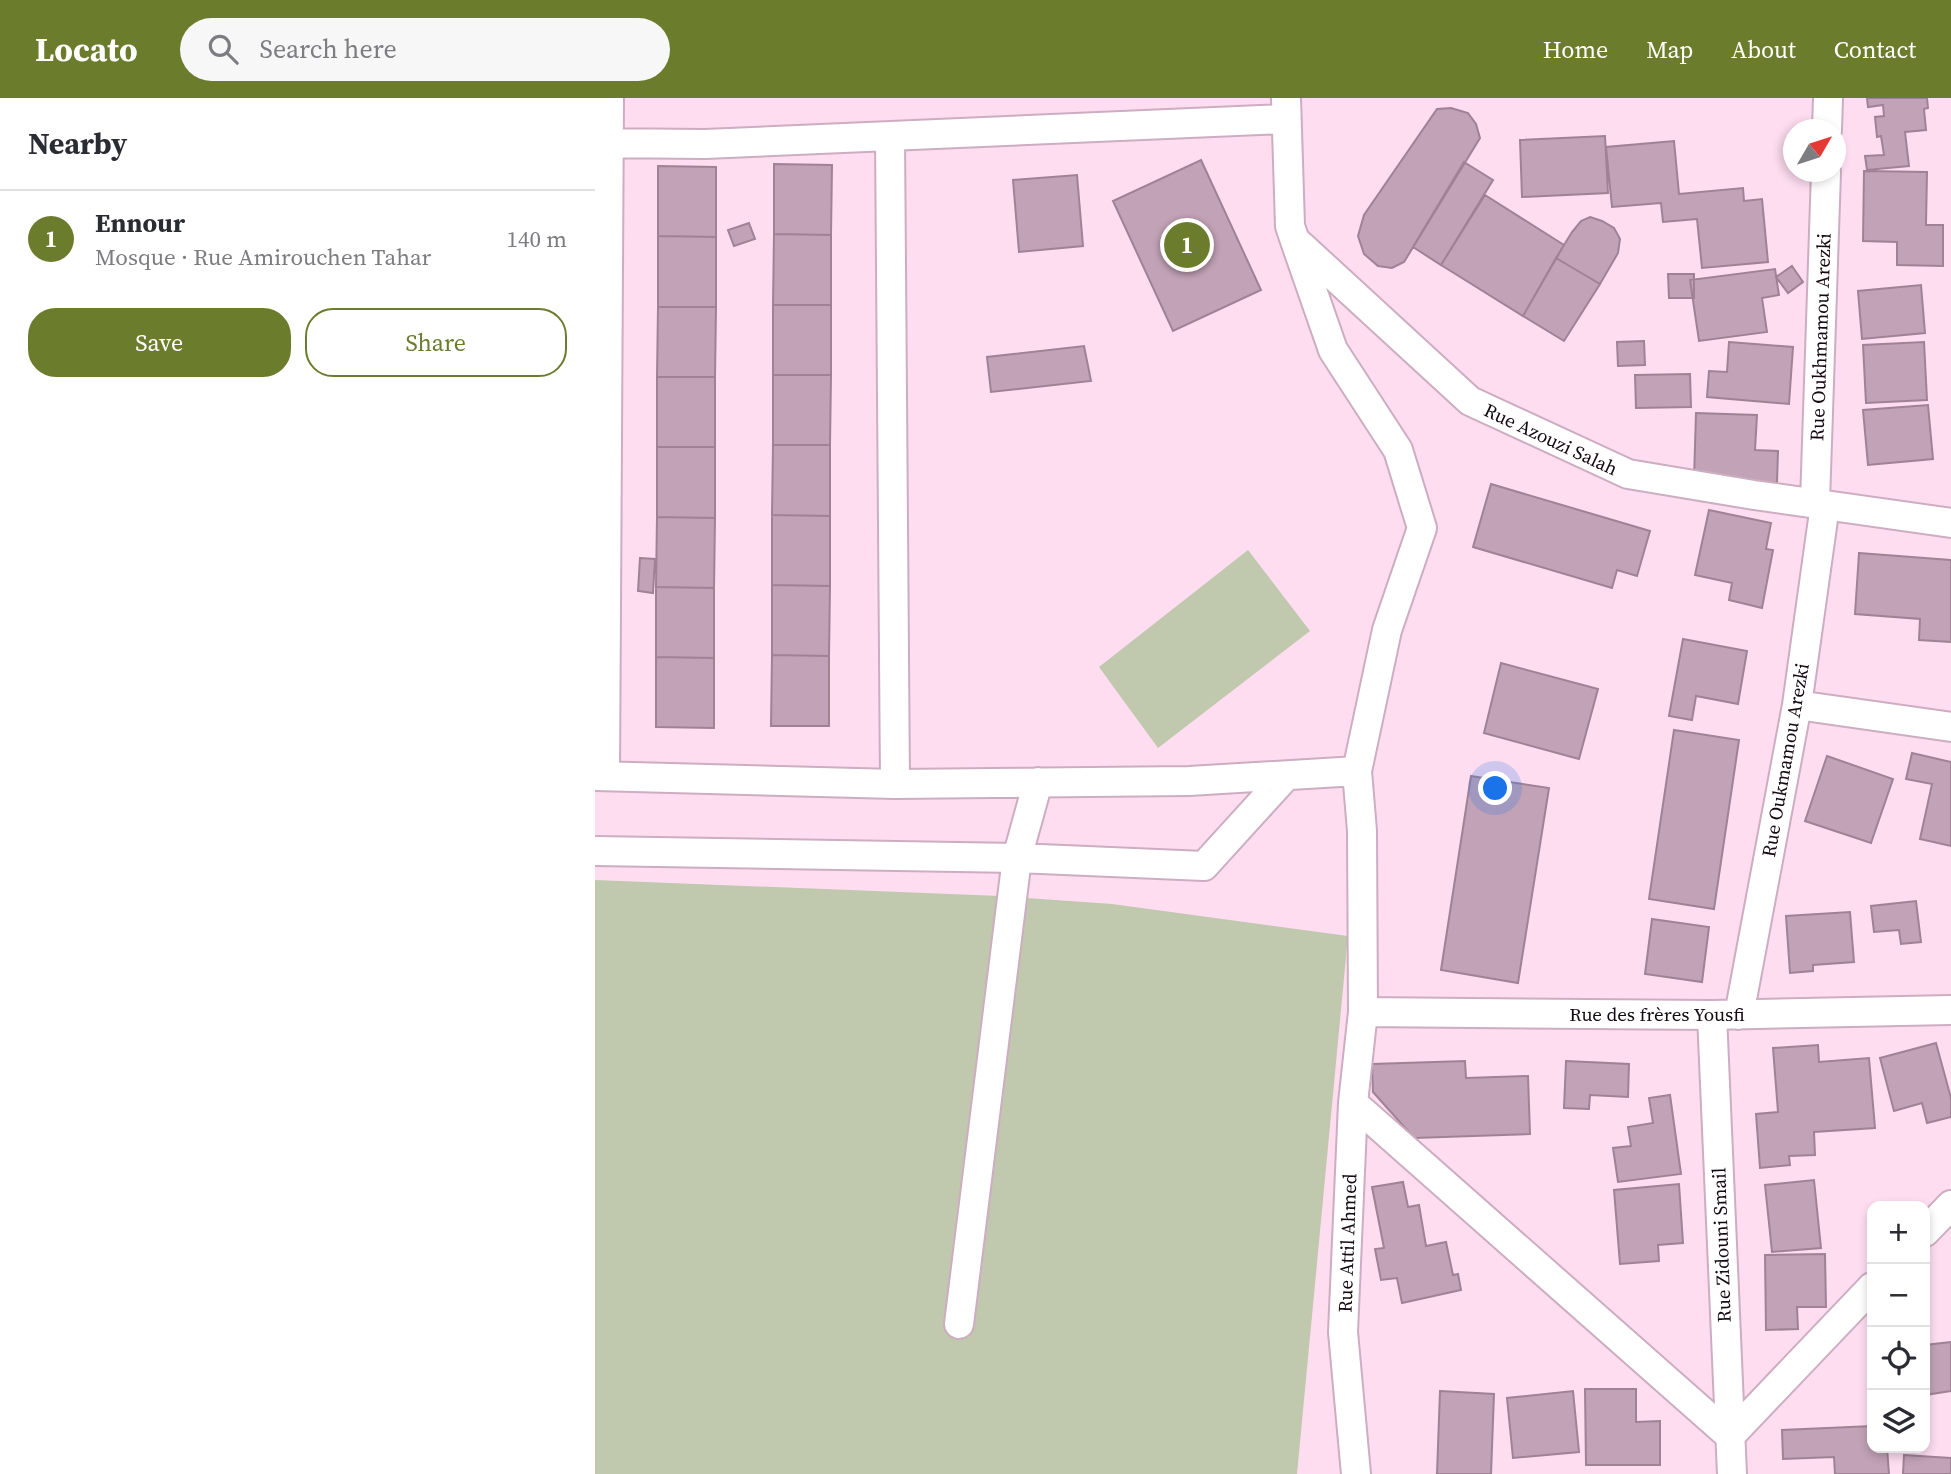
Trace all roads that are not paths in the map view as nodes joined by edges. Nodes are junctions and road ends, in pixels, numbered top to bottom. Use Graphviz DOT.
graph roads {
  1 [pos="609,98"];
  2 [pos="1828,98"];
  3 [pos="1285,108"];
  4 [pos="1827,119"];
  5 [pos="890,136"];
  6 [pos="602,143"];
  7 [pos="1826,182"];
  8 [pos="1295,241"];
  9 [pos="1820,503"];
  10 [pos="1951,523"];
  11 [pos="1797,705"];
  12 [pos="1951,727"];
  13 [pos="1357,771"];
  14 [pos="600,776"];
  15 [pos="1285,777"];
  16 [pos="1038,782"];
  17 [pos="895,784"];
  18 [pos="595,851"];
  19 [pos="1017,858"];
  20 [pos="1951,1010"];
  21 [pos="1363,1012"];
  22 [pos="1725,1015"];
  23 [pos="1353,1104"];
  24 [pos="1951,1205"];
  25 [pos="1930,1227"];
  26 [pos="1867,1292"];
  27 [pos="959,1324"];
  28 [pos="1730,1436"];
  29 [pos="1358,1471"];
  30 [pos="1733,1474"];
  1 -- 6 [label="street"];
  2 -- 4 [label="street"];
  3 -- 5 [label="street"];
  3 -- 8 [label="street, Rue Attil Ahmed"];
  5 -- 6 [label="street"];
  5 -- 17 [label="street"];
  6 -- 14 [label="street"];
  7 -- 9 [label="street, Rue Oukhmamou Arezki"];
  8 -- 9 [label="street, Rue Azouzi Salah"];
  8 -- 13 [label="street, Rue Attil Ahmed"];
  9 -- 10 [label="street, Rue Azouzi Salah"];
  9 -- 11 [label="street, Rue Oukmamou Arezki"];
  11 -- 12 [label="street"];
  11 -- 22 [label="street, Rue Oukmamou Arezki"];
  13 -- 15 [label="street"];
  13 -- 21 [label="street, Rue Attil Ahmed"];
  14 -- 17 [label="street"];
  15 -- 16 [label="street"];
  15 -- 19 [label="street"];
  16 -- 17 [label="street"];
  16 -- 19 [label="street"];
  18 -- 19 [label="street"];
  19 -- 27 [label="street"];
  20 -- 22 [label="street, Rue des frères Yousfi"];
  21 -- 22 [label="street, Rue des frères Yousfi"];
  21 -- 23 [label="street, Rue Attil Ahmed"];
  22 -- 28 [label="street, Rue Zidouni Smail"];
  23 -- 28 [label="street"];
  23 -- 29 [label="street, Rue Attil Ahmed"];
  24 -- 25 [label="street"];
  26 -- 28 [label="street"];
  28 -- 30 [label="street, Rue Zidouni Smail"];
}
